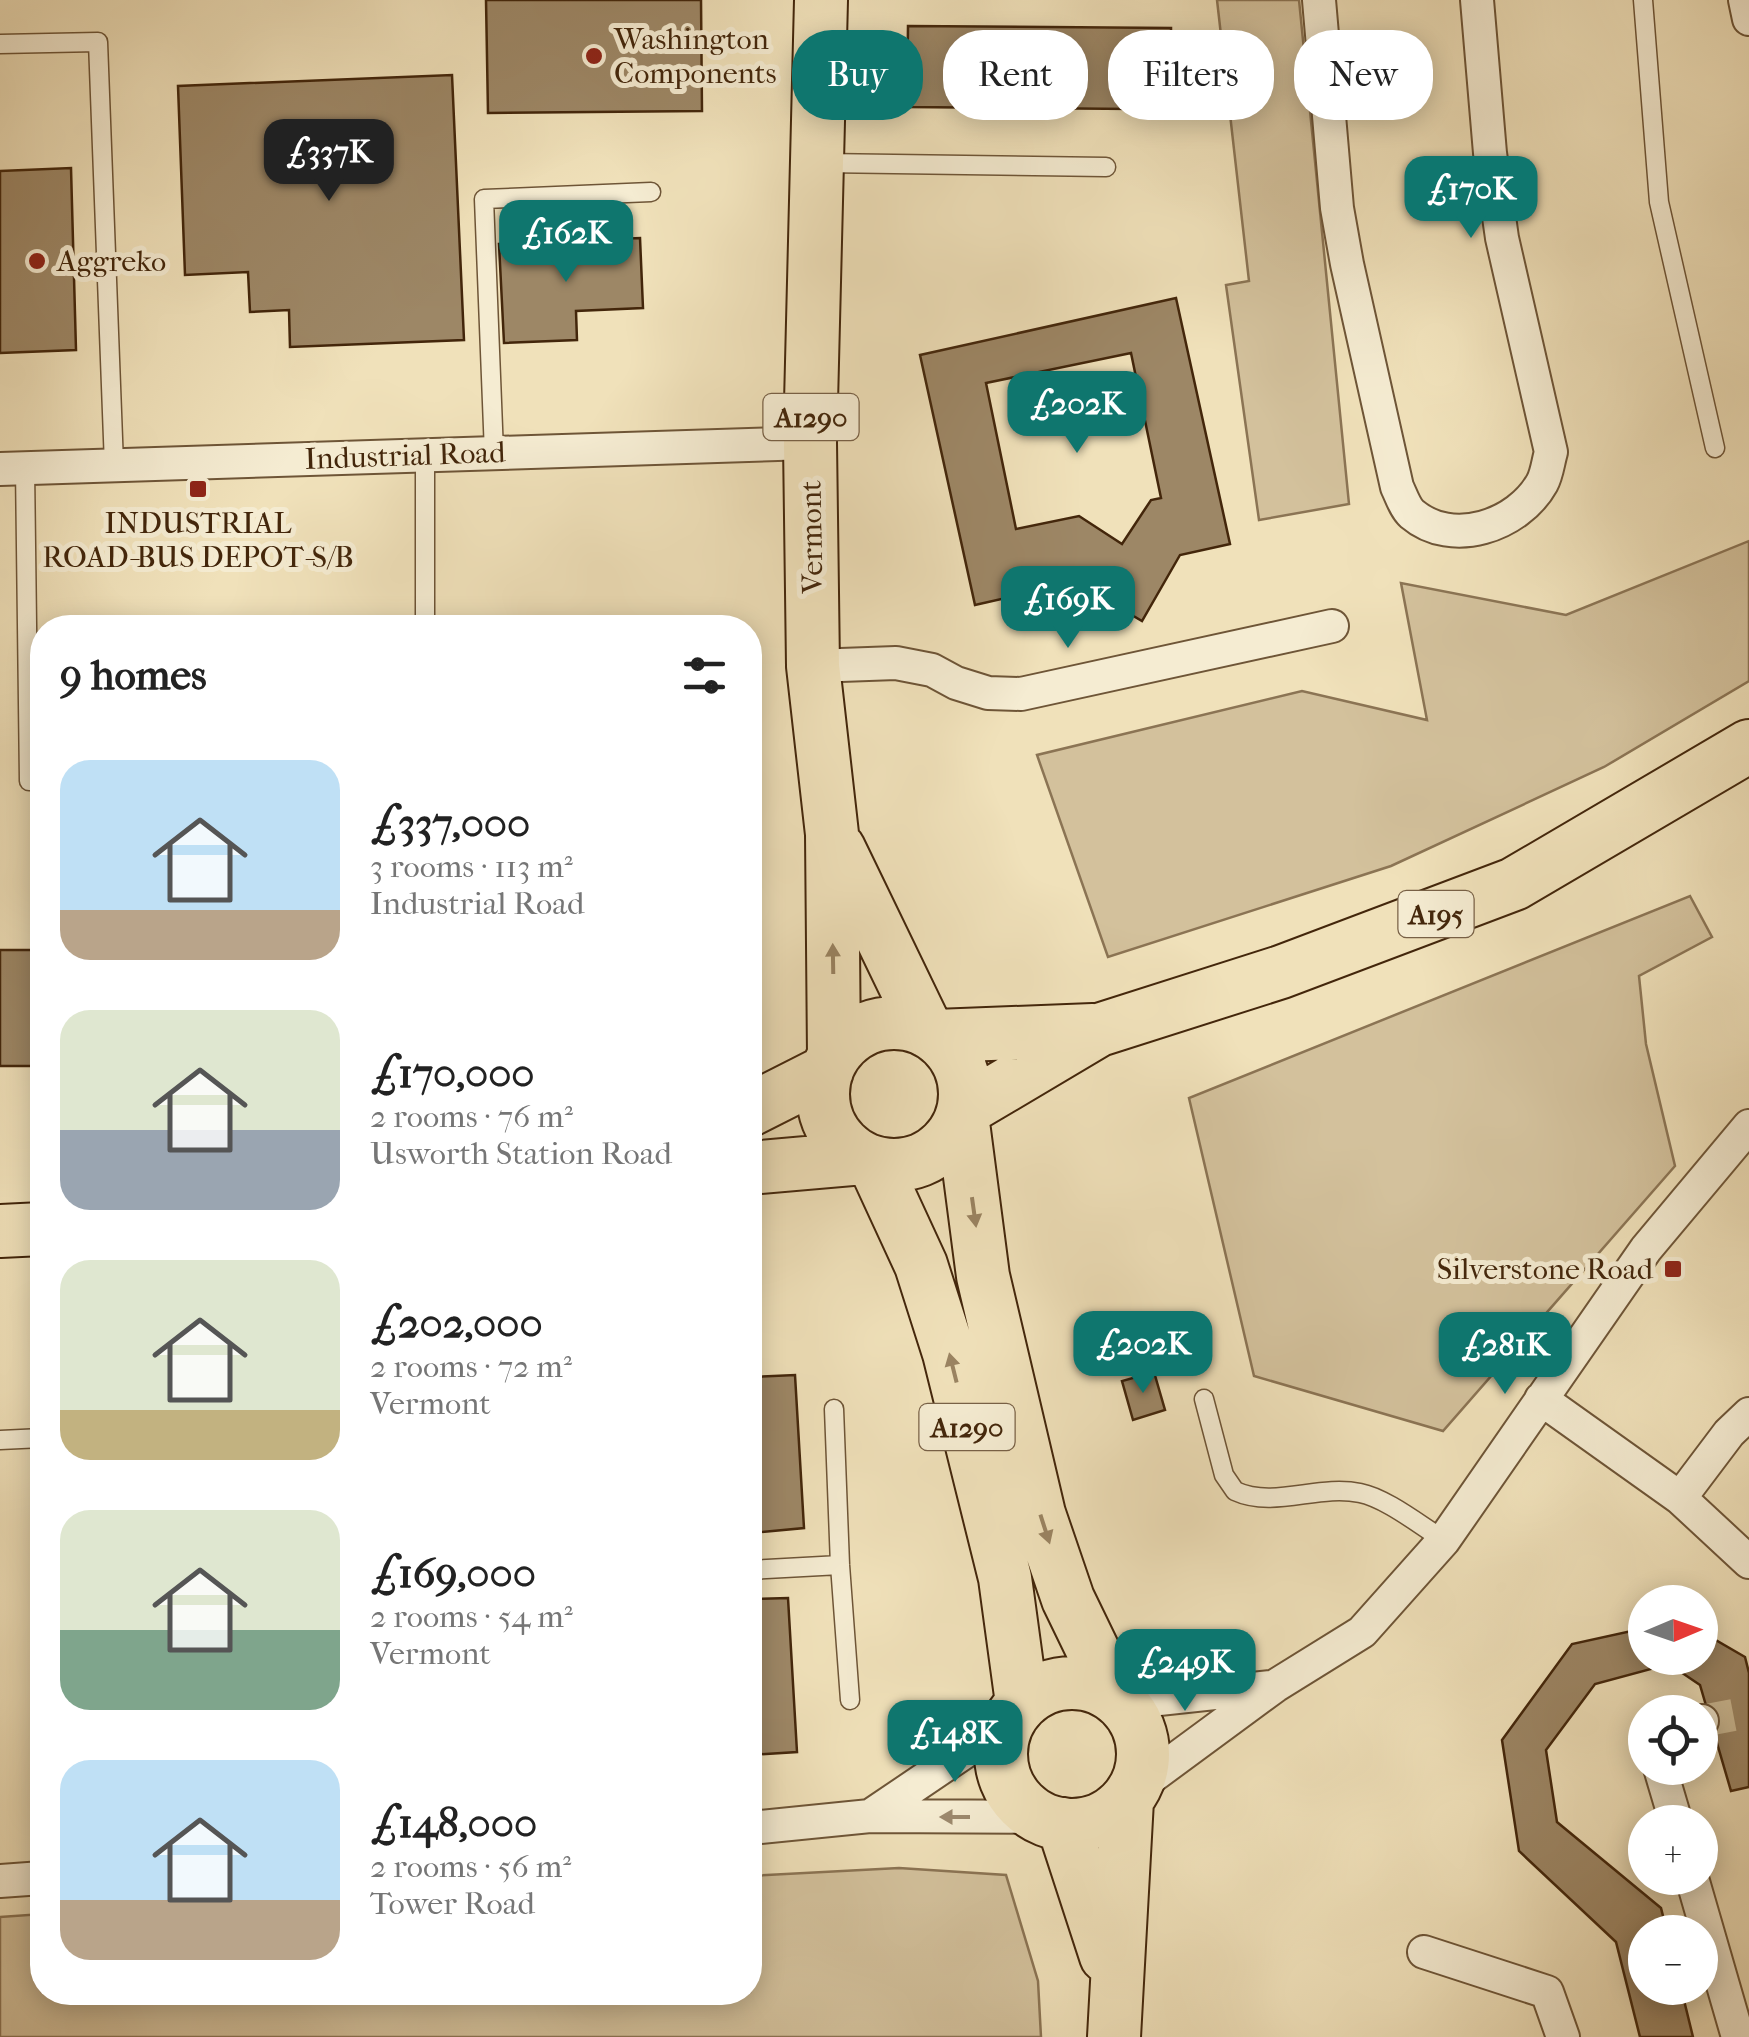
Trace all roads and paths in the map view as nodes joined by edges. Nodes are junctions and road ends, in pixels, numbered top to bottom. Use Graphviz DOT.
graph roads {
  1 [pos="821,0"];
  2 [pos="1320,0"];
  3 [pos="1477,0"];
  4 [pos="1643,0"];
  5 [pos="1745,0"];
  6 [pos="1749,20"];
  7 [pos="0,44"];
  8 [pos="818,163"];
  9 [pos="1106,166"];
  10 [pos="651,192"];
  11 [pos="810,443"];
  12 [pos="1715,448"];
  13 [pos="494,453"];
  14 [pos="425,455"];
  15 [pos="114,465"];
  16 [pos="12,468"];
  17 [pos="425,615"];
  18 [pos="1332,626"];
  19 [pos="813,666"];
  20 [pos="1749,746"];
  21 [pos="30,781"];
  22 [pos="832,834"];
  23 [pos="1099,1030"];
  24 [pos="932,1034"];
  25 [pos="830,1063"];
  26 [pos="762,1103"];
  27 [pos="963,1113"];
  28 [pos="1749,1126"];
  29 [pos="869,1161"];
  30 [pos="762,1167"];
  31 [pos="30,1230"];
  32 [pos="0,1231"];
  33 [pos="1204,1399"];
  34 [pos="1541,1399"];
  35 [pos="834,1409"];
  36 [pos="1749,1414"];
  37 [pos="30,1439"];
  38 [pos="0,1440"];
  39 [pos="1680,1498"];
  40 [pos="1444,1540"];
  41 [pos="1749,1562"];
  42 [pos="840,1566"];
  43 [pos="762,1569"];
  44 [pos="1275,1686"];
  45 [pos="850,1700"];
  46 [pos="1118,1700"];
  47 [pos="1015,1712"];
  48 [pos="1129,1796"];
  49 [pos="870,1816"];
  50 [pos="1051,1821"];
  51 [pos="762,1827"];
  52 [pos="30,1879"];
  53 [pos="0,1881"];
  54 [pos="1697,1895"];
  55 [pos="1424,1952"];
  56 [pos="1116,1986"];
  57 [pos="1114,2037"];
  58 [pos="1563,2037"];
  59 [pos="1738,2037"];
  1 -- 8 [label="main road, Vermont / A1290"];
  2 -- 3 [label="street"];
  4 -- 12 [label="lane"];
  5 -- 6 [label="street"];
  7 -- 15 [label="lane"];
  8 -- 9 [label="lane"];
  8 -- 11 [label="main road, Vermont / A1290"];
  10 -- 13 [label="lane"];
  11 -- 13 [label="street, Industrial Road"];
  11 -- 19 [label="main road, Vermont / A1290"];
  13 -- 14 [label="street, Industrial Road"];
  14 -- 15 [label="street, Industrial Road"];
  14 -- 17 [label="lane"];
  15 -- 16 [label="street, Industrial Road"];
  16 -- 21 [label="lane"];
  18 -- 19 [label="street"];
  19 -- 22 [label="main road, Vermont / A1290"];
  20 -- 23 [label="main road, A195"];
  22 -- 24 [label="main road, Vermont / A1290"];
  25 -- 22 [label="main road, Vermont / A1290, one-way"];
  23 -- 24 [label="main road, A195"];
  23 -- 27 [label="main road, A195"];
  24 -- 25 [label="main road, A195"];
  24 -- 27 [label="main road"];
  25 -- 26 [label="main road, A195"];
  25 -- 29 [label="main road"];
  27 -- 29 [label="main road, A195"];
  27 -- 46 [label="main road, A1290, one-way"];
  28 -- 34 [label="street"];
  29 -- 30 [label="main road, A195"];
  47 -- 29 [label="main road, A1290, one-way"];
  31 -- 32 [label="main road"];
  33 -- 40 [label="lane"];
  34 -- 39 [label="street"];
  34 -- 40 [label="street"];
  35 -- 42 [label="lane"];
  36 -- 39 [label="street"];
  37 -- 38 [label="lane"];
  39 -- 41 [label="street"];
  40 -- 44 [label="street"];
  42 -- 43 [label="lane"];
  42 -- 45 [label="lane"];
  44 -- 46 [label="street"];
  44 -- 48 [label="street"];
  46 -- 47 [label="main road"];
  46 -- 48 [label="main road, A1290"];
  47 -- 49 [label="street"];
  47 -- 50 [label="main road, A1290"];
  48 -- 50 [label="main road"];
  48 -- 56 [label="main road, A1290"];
  50 -- 49 [label="street, one-way"];
  49 -- 51 [label="street"];
  50 -- 56 [label="main road, A1290"];
  52 -- 53 [label="street"];
  54 -- 59 [label="street"];
  55 -- 58 [label="street"];
  56 -- 57 [label="main road, A1290"];
}
